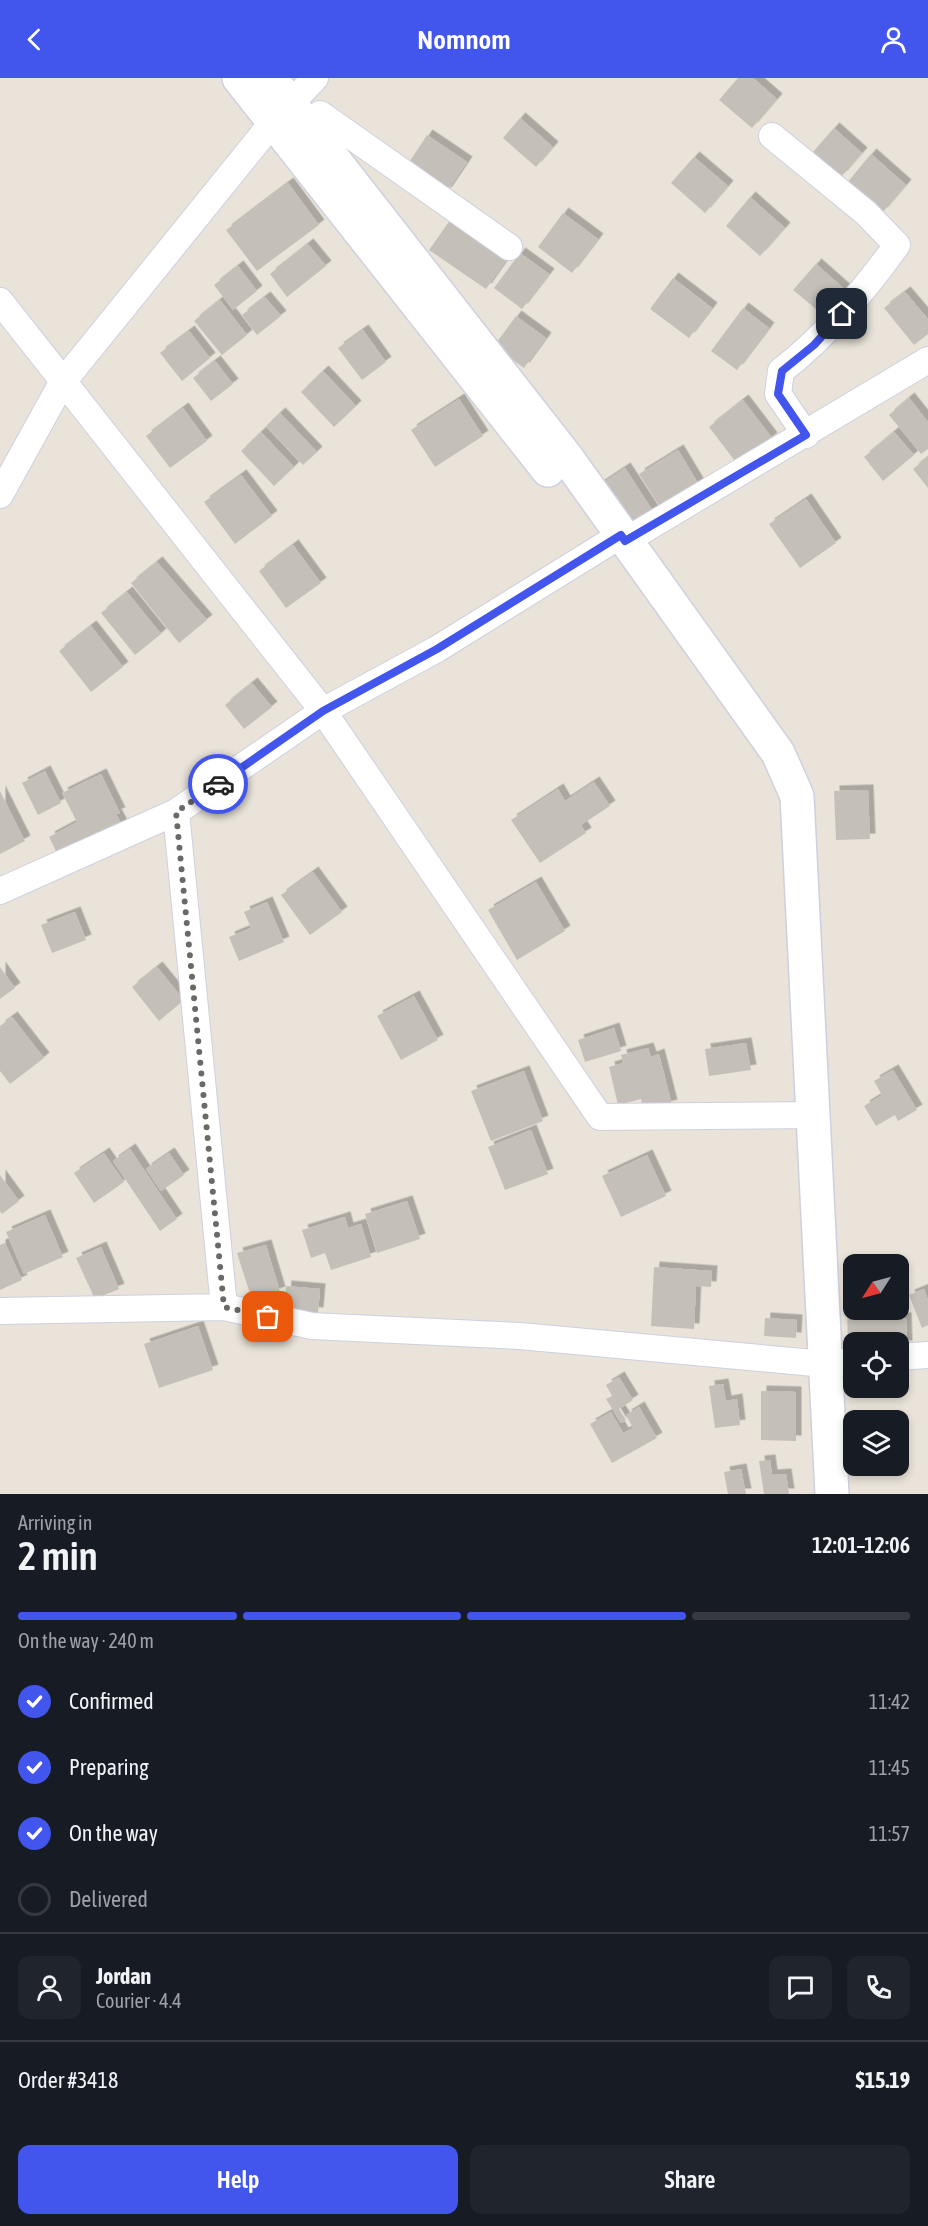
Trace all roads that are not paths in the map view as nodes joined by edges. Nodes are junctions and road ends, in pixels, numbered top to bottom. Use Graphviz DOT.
graph roads {
  1 [pos="239,78"];
  2 [pos="270,78"];
  3 [pos="315,78"];
  4 [pos="290,117"];
  5 [pos="772,136"];
  6 [pos="509,247"];
  7 [pos="0,301"];
  8 [pos="928,360"];
  9 [pos="62,383"];
  10 [pos="806,435"];
  11 [pos="0,495"];
  12 [pos="623,538"];
  13 [pos="323,711"];
  14 [pos="176,812"];
  15 [pos="0,891"];
  16 [pos="815,1115"];
  17 [pos="224,1307"];
  18 [pos="0,1311"];
  19 [pos="928,1355"];
  20 [pos="909,1356"];
  21 [pos="839,1363"];
  22 [pos="832,1494"];
  1 -- 4 [label="street"];
  2 -- 4 [label="street"];
  3 -- 4 [label="street"];
  4 -- 6 [label="street"];
  4 -- 9 [label="street"];
  4 -- 12 [label="street"];
  5 -- 10 [label="street"];
  7 -- 9 [label="street"];
  8 -- 10 [label="street"];
  9 -- 11 [label="street"];
  9 -- 13 [label="street"];
  10 -- 12 [label="street"];
  12 -- 13 [label="street"];
  12 -- 16 [label="street"];
  13 -- 14 [label="street"];
  13 -- 16 [label="street"];
  14 -- 15 [label="street"];
  14 -- 17 [label="street"];
  16 -- 21 [label="street"];
  17 -- 18 [label="street"];
  17 -- 21 [label="street"];
  19 -- 20 [label="street"];
  21 -- 22 [label="street"];
}
